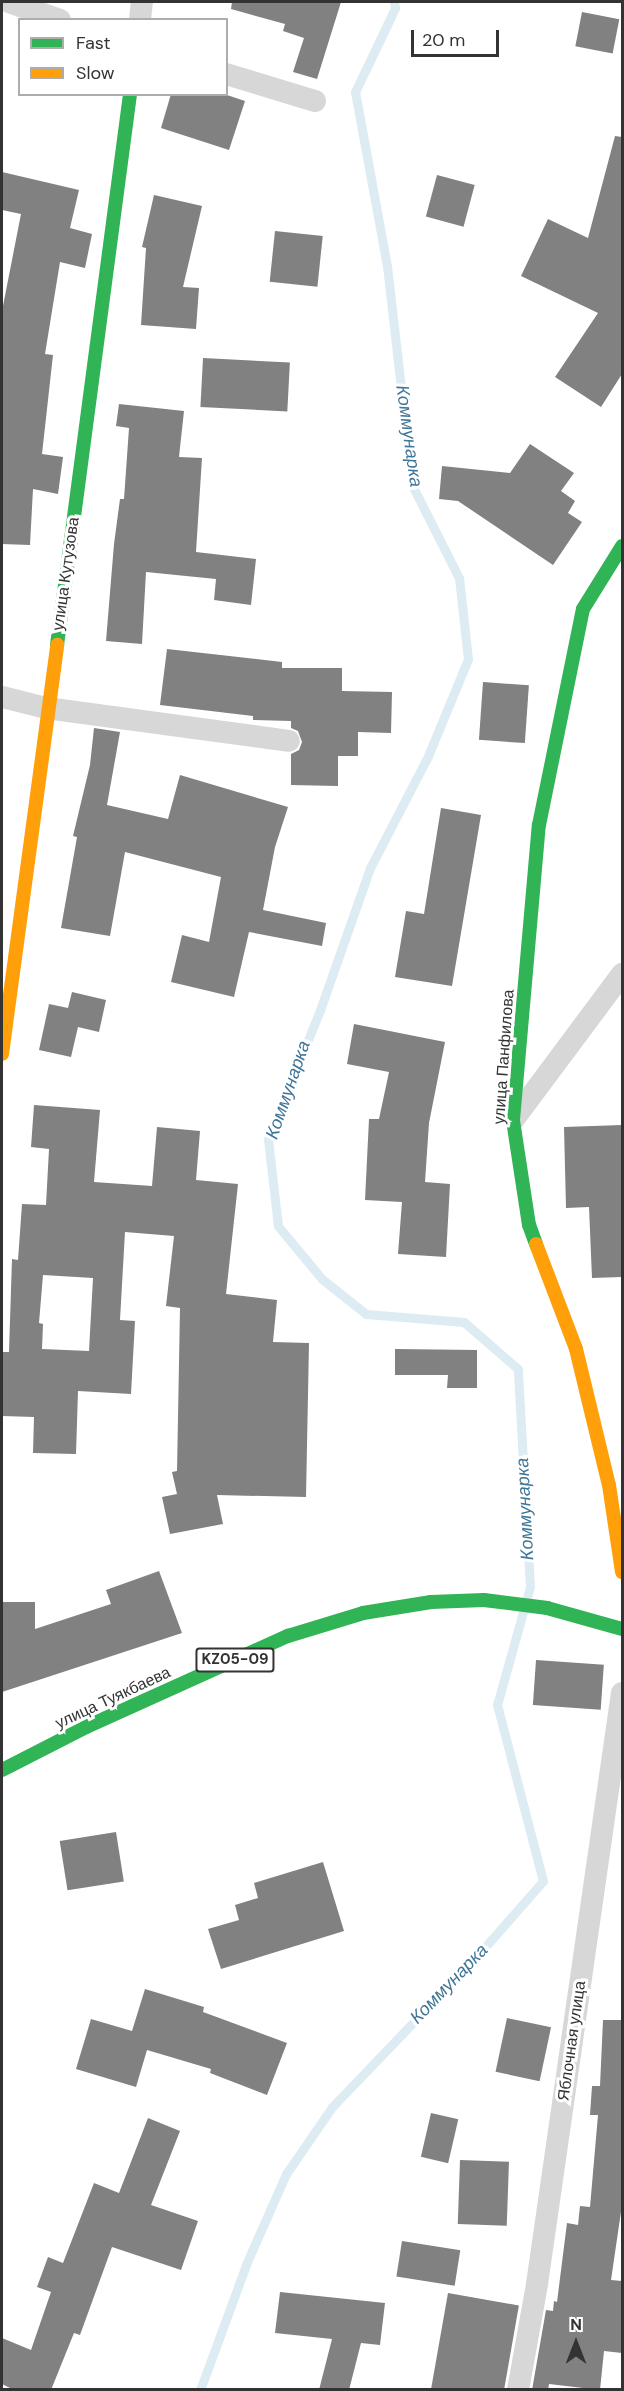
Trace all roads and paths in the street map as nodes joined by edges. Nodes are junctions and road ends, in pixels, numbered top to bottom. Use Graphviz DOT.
graph roads {
  1 [pos="9,2"];
  2 [pos="142,2"];
  3 [pos="54,18"];
  4 [pos="140,18"];
  5 [pos="228,75"];
  6 [pos="130,96"];
  7 [pos="315,101"];
  8 [pos="622,546"];
  9 [pos="2,698"];
  10 [pos="46,708"];
  11 [pos="289,741"];
  12 [pos="622,975"];
  13 [pos="2,1054"];
  14 [pos="513,1120"];
  15 [pos="622,1572"];
  16 [pos="622,1629"];
  17 [pos="622,1693"];
  18 [pos="2,1770"];
  19 [pos="518,2390"];
  1 -- 3 [label="street"];
  2 -- 4 [label="street"];
  5 -- 7 [label="street"];
  6 -- 10 [label="street, улица Кутузова"];
  8 -- 14 [label="street, улица Панфилова"];
  9 -- 10 [label="street"];
  10 -- 11 [label="street"];
  10 -- 13 [label="street, улица Кутузова"];
  12 -- 14 [label="street"];
  14 -- 15 [label="street, улица Панфилова"];
  16 -- 18 [label="street, улица Туякбаева / KZ05-09"];
  17 -- 19 [label="street, Яблочная улица"];
}
